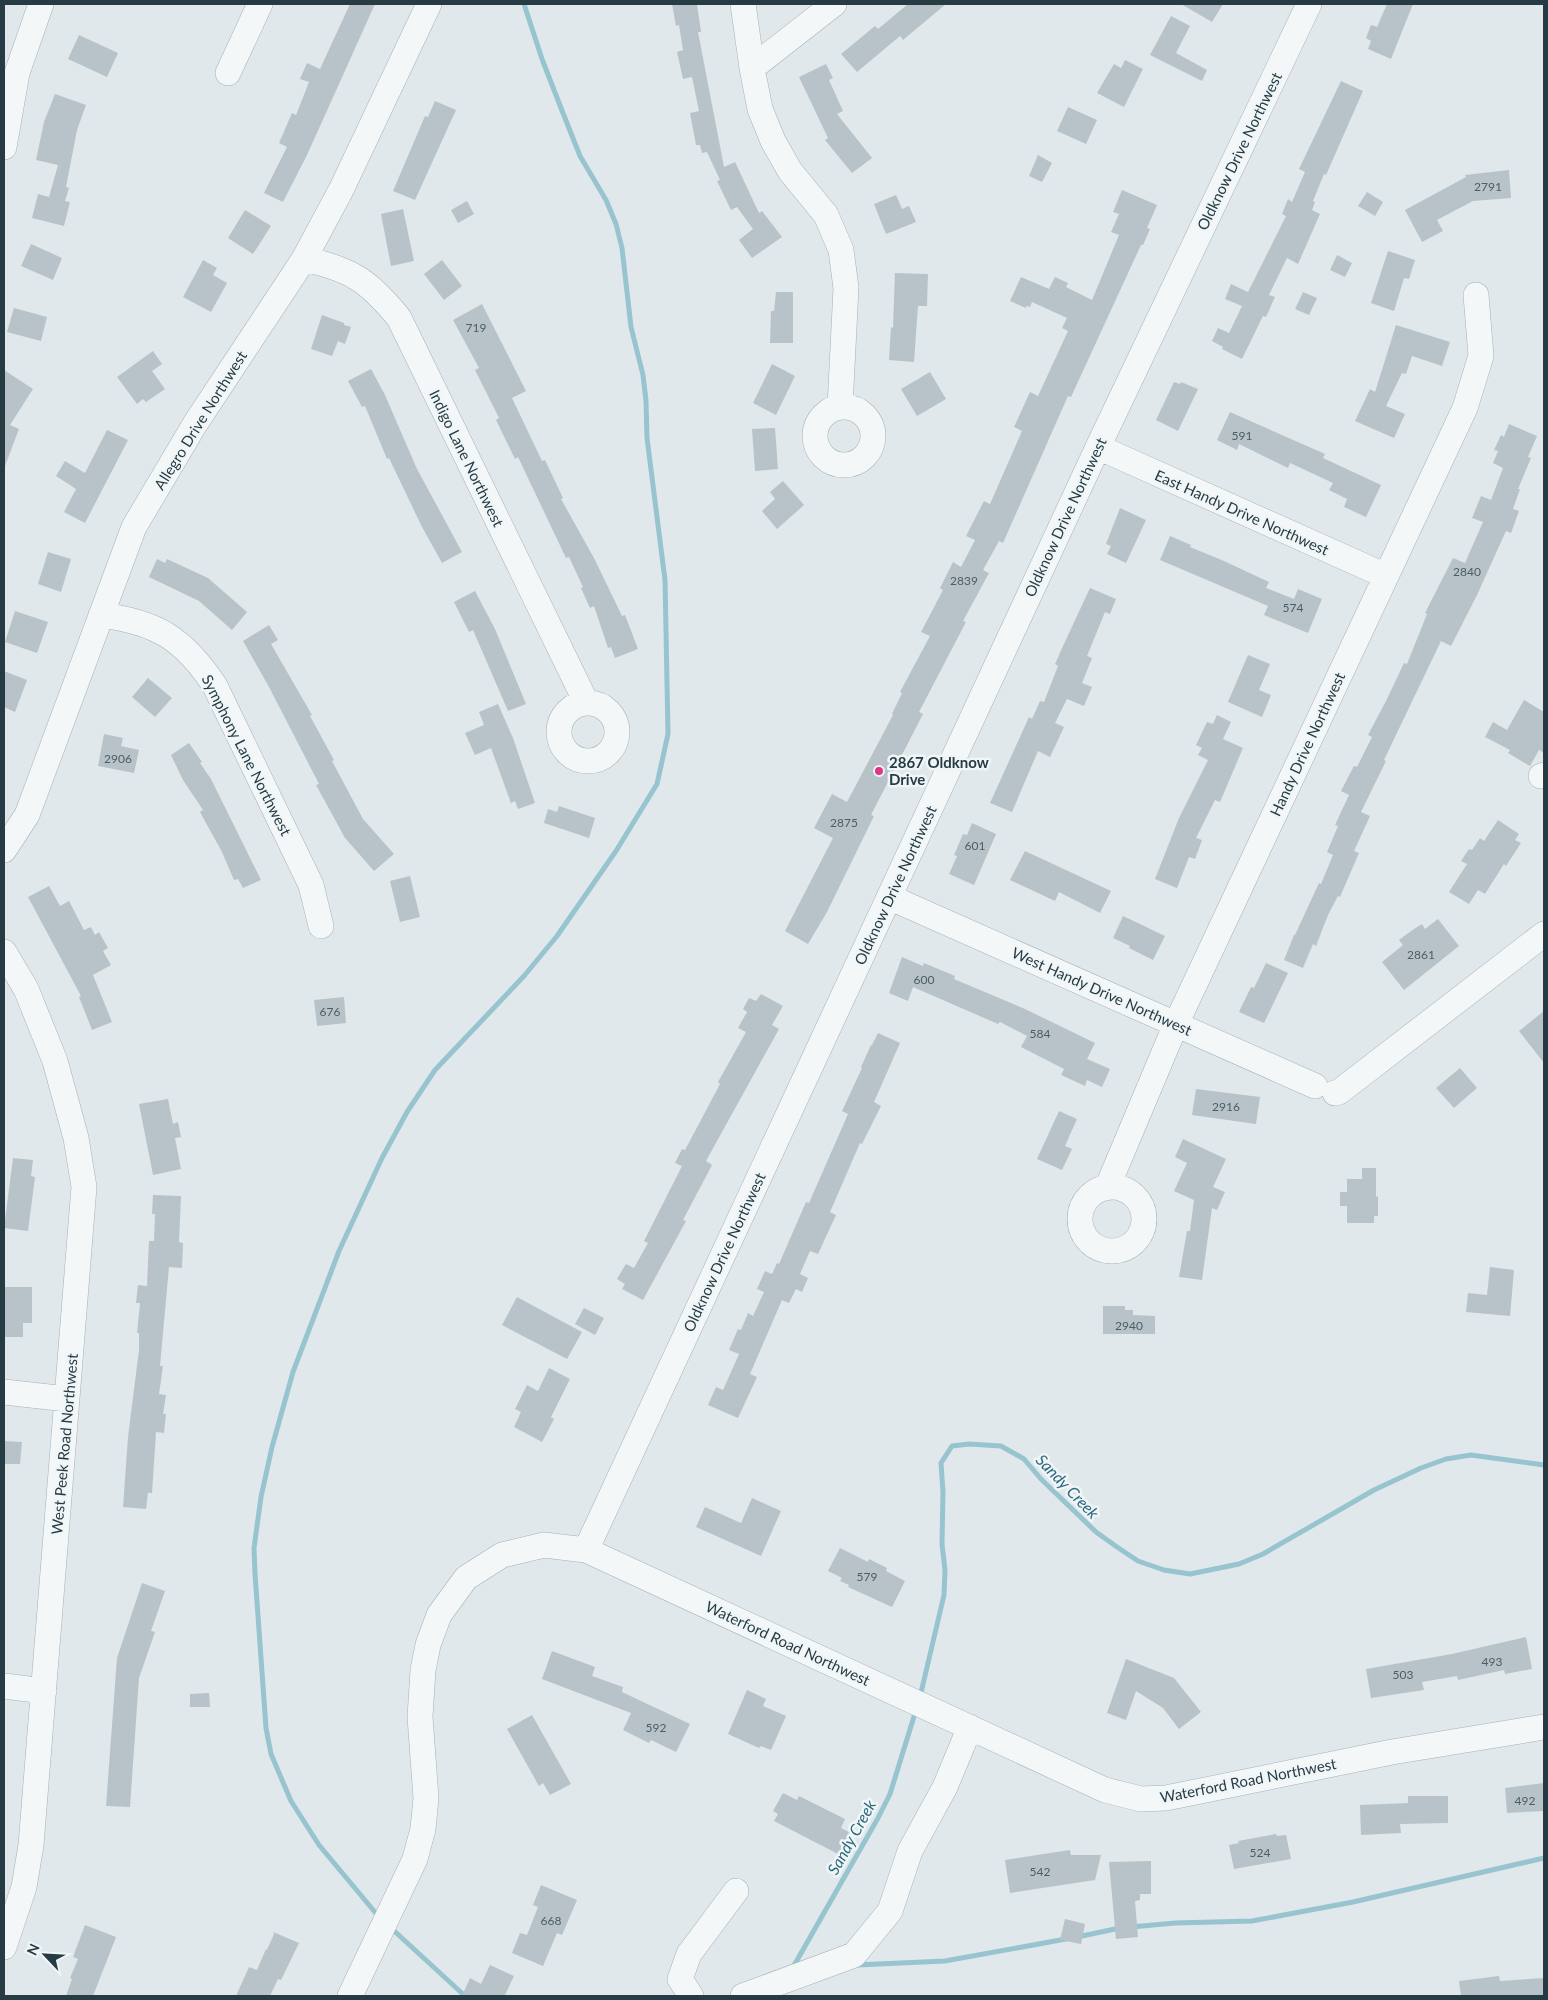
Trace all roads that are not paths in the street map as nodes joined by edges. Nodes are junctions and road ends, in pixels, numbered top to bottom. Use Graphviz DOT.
graph roads {
  1 [pos="41,4"];
  2 [pos="260,4"];
  3 [pos="429,4"];
  4 [pos="744,4"];
  5 [pos="834,4"];
  6 [pos="1309,4"];
  7 [pos="752,68"];
  8 [pos="228,73"];
  9 [pos="4,147"];
  10 [pos="304,259"];
  11 [pos="1476,295"];
  12 [pos="840,407"];
  13 [pos="1098,447"];
  14 [pos="1386,576"];
  15 [pos="101,615"];
  16 [pos="586,702"];
  17 [pos="4,850"];
  18 [pos="889,896"];
  19 [pos="321,926"];
  20 [pos="1544,934"];
  21 [pos="4,952"];
  22 [pos="1176,1024"];
  23 [pos="1107,1188"];
  24 [pos="4,1392"];
  25 [pos="67,1399"];
  26 [pos="586,1550"];
  27 [pos="4,1686"];
  28 [pos="44,1691"];
  29 [pos="970,1727"];
  30 [pos="1544,1727"];
  31 [pos="736,1891"];
  32 [pos="4,1947"];
  33 [pos="350,1996"];
  34 [pos="691,1996"];
  35 [pos="743,1996"];
  1 -- 9 [label="street"];
  2 -- 8 [label="street"];
  3 -- 10 [label="street, Allegro Drive Northwest"];
  4 -- 7 [label="street"];
  5 -- 7 [label="street"];
  6 -- 13 [label="street, Oldknow Drive Northwest"];
  7 -- 12 [label="street"];
  10 -- 15 [label="street, Allegro Drive Northwest"];
  10 -- 16 [label="street, Indigo Lane Northwest"];
  11 -- 14 [label="street, Handy Drive Northwest"];
  13 -- 14 [label="street, East Handy Drive Northwest"];
  13 -- 18 [label="street, Oldknow Drive Northwest"];
  14 -- 22 [label="street, Handy Drive Northwest"];
  15 -- 17 [label="street, Allegro Drive Northwest"];
  15 -- 19 [label="street, Symphony Lane Northwest"];
  18 -- 22 [label="street, West Handy Drive Northwest"];
  18 -- 26 [label="street, Oldknow Drive Northwest"];
  20 -- 22 [label="street, West Handy Drive Northwest"];
  21 -- 25 [label="street, West Peek Road Northwest"];
  22 -- 23 [label="street, Handy Drive Northwest"];
  24 -- 25 [label="street"];
  25 -- 28 [label="street, West Peek Road Northwest"];
  26 -- 29 [label="street, Waterford Road Northwest"];
  26 -- 33 [label="street, Waterford Road Northwest"];
  27 -- 28 [label="street"];
  28 -- 32 [label="street, West Peek Road Northwest"];
  29 -- 30 [label="street, Waterford Road Northwest"];
  29 -- 35 [label="street"];
  31 -- 34 [label="street"];
}
